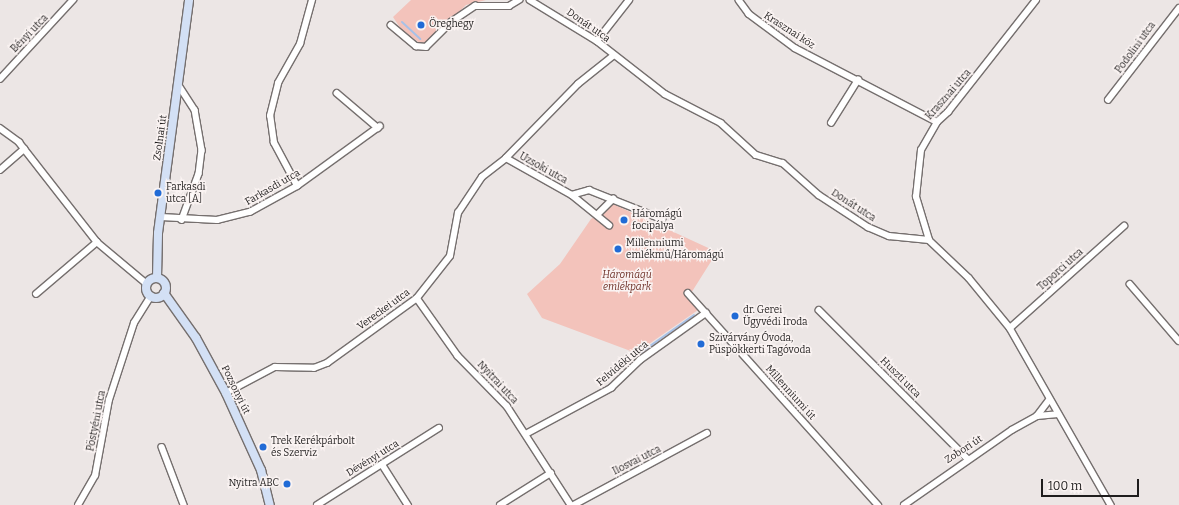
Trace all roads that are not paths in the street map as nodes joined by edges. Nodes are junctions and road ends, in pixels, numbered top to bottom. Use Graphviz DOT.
graph roads {
  1 [pos="73,0"];
  2 [pos="189,0"];
  3 [pos="312,0"];
  4 [pos="519,0"];
  5 [pos="530,0"];
  6 [pos="629,0"];
  7 [pos="739,0"];
  8 [pos="1036,0"];
  9 [pos="1179,8"];
  10 [pos="392,25"];
  11 [pos="597,41"];
  12 [pos="613,56"];
  13 [pos="0,79"];
  14 [pos="858,80"];
  15 [pos="178,84"];
  16 [pos="337,93"];
  17 [pos="1108,100"];
  18 [pos="937,122"];
  19 [pos="831,123"];
  20 [pos="0,128"];
  21 [pos="24,149"];
  22 [pos="506,158"];
  23 [pos="0,170"];
  24 [pos="296,186"];
  25 [pos="572,195"];
  26 [pos="612,199"];
  27 [pos="597,215"];
  28 [pos="161,217"];
  29 [pos="662,219"];
  30 [pos="182,220"];
  31 [pos="610,225"];
  32 [pos="1124,226"];
  33 [pos="929,240"];
  34 [pos="97,242"];
  35 [pos="157,278"];
  36 [pos="147,284"];
  37 [pos="1130,284"];
  38 [pos="164,293"];
  39 [pos="688,293"];
  40 [pos="36,294"];
  41 [pos="151,296"];
  42 [pos="417,298"];
  43 [pos="819,310"];
  44 [pos="706,313"];
  45 [pos="1010,328"];
  46 [pos="1179,341"];
  47 [pos="226,393"];
  48 [pos="1049,400"];
  49 [pos="1058,414"];
  50 [pos="1037,416"];
  51 [pos="439,428"];
  52 [pos="707,433"];
  53 [pos="526,434"];
  54 [pos="162,448"];
  55 [pos="967,458"];
  56 [pos="382,464"];
  57 [pos="551,473"];
  58 [pos="78,505"];
  59 [pos="184,505"];
  60 [pos="270,505"];
  61 [pos="317,505"];
  62 [pos="408,505"];
  63 [pos="500,505"];
  64 [pos="571,505"];
  65 [pos="574,505"];
  66 [pos="878,505"];
  67 [pos="904,505"];
  68 [pos="1112,505"];
  1 -- 13 [label="street, Bényi utca"];
  2 -- 15 [label="street, Zsolnai út"];
  3 -- 24 [label="street"];
  4 -- 10 [label="street"];
  5 -- 11 [label="street, Donát utca"];
  6 -- 11 [label="street"];
  7 -- 14 [label="street, Krasznai köz"];
  8 -- 18 [label="street, Krasznai utca"];
  9 -- 17 [label="street, Podolini utca"];
  11 -- 12 [label="street, Donát utca"];
  12 -- 22 [label="street, Vereckei utca"];
  12 -- 33 [label="street, Donát utca"];
  14 -- 18 [label="street, Krasznai köz"];
  14 -- 19 [label="street"];
  15 -- 28 [label="street, Zsolnai út"];
  15 -- 30 [label="street"];
  16 -- 24 [label="street, Farkasdi utca"];
  18 -- 33 [label="street, Krasznai utca"];
  20 -- 21 [label="street"];
  21 -- 23 [label="street"];
  21 -- 34 [label="street"];
  22 -- 25 [label="street, Uzsoki utca"];
  22 -- 42 [label="street, Vereckei utca"];
  24 -- 30 [label="street, Farkasdi utca"];
  25 -- 26 [label="street, Uzsoki utca"];
  25 -- 27 [label="street, Uzsoki utca"];
  26 -- 27 [label="street"];
  26 -- 29 [label="street, Uzsoki utca"];
  27 -- 31 [label="street, Uzsoki utca"];
  28 -- 30 [label="street, Farkasdi utca"];
  28 -- 35 [label="street, Zsolnai út"];
  32 -- 45 [label="street, Toporci utca"];
  33 -- 45 [label="street"];
  34 -- 36 [label="street"];
  34 -- 40 [label="street"];
  35 -- 36 [label="street"];
  35 -- 38 [label="street, Pozsonyi út"];
  36 -- 41 [label="street"];
  37 -- 46 [label="street"];
  38 -- 41 [label="street"];
  38 -- 47 [label="street, Pozsonyi út"];
  39 -- 44 [label="street, Millenniumi út"];
  41 -- 58 [label="street, Pöstyéni utca"];
  42 -- 47 [label="street, Vereckei utca"];
  42 -- 53 [label="street, Nyitrai utca"];
  43 -- 55 [label="street, Huszti utca"];
  44 -- 53 [label="street, Felvidéki utca"];
  44 -- 66 [label="street, Millenniumi út"];
  45 -- 48 [label="street"];
  47 -- 60 [label="street, Pozsonyi út"];
  48 -- 49 [label="street"];
  48 -- 50 [label="street, Zobori út"];
  49 -- 50 [label="street, Zobori út"];
  49 -- 68 [label="street"];
  50 -- 55 [label="street, Zobori út"];
  51 -- 56 [label="street, Dévényi utca"];
  52 -- 65 [label="street, Ilosvai utca"];
  53 -- 57 [label="street, Nyitrai utca"];
  54 -- 59 [label="street"];
  55 -- 67 [label="street, Zobori út"];
  56 -- 61 [label="street, Dévényi utca"];
  56 -- 62 [label="street"];
  57 -- 63 [label="street"];
  57 -- 64 [label="street, Nyitrai utca"];
}
